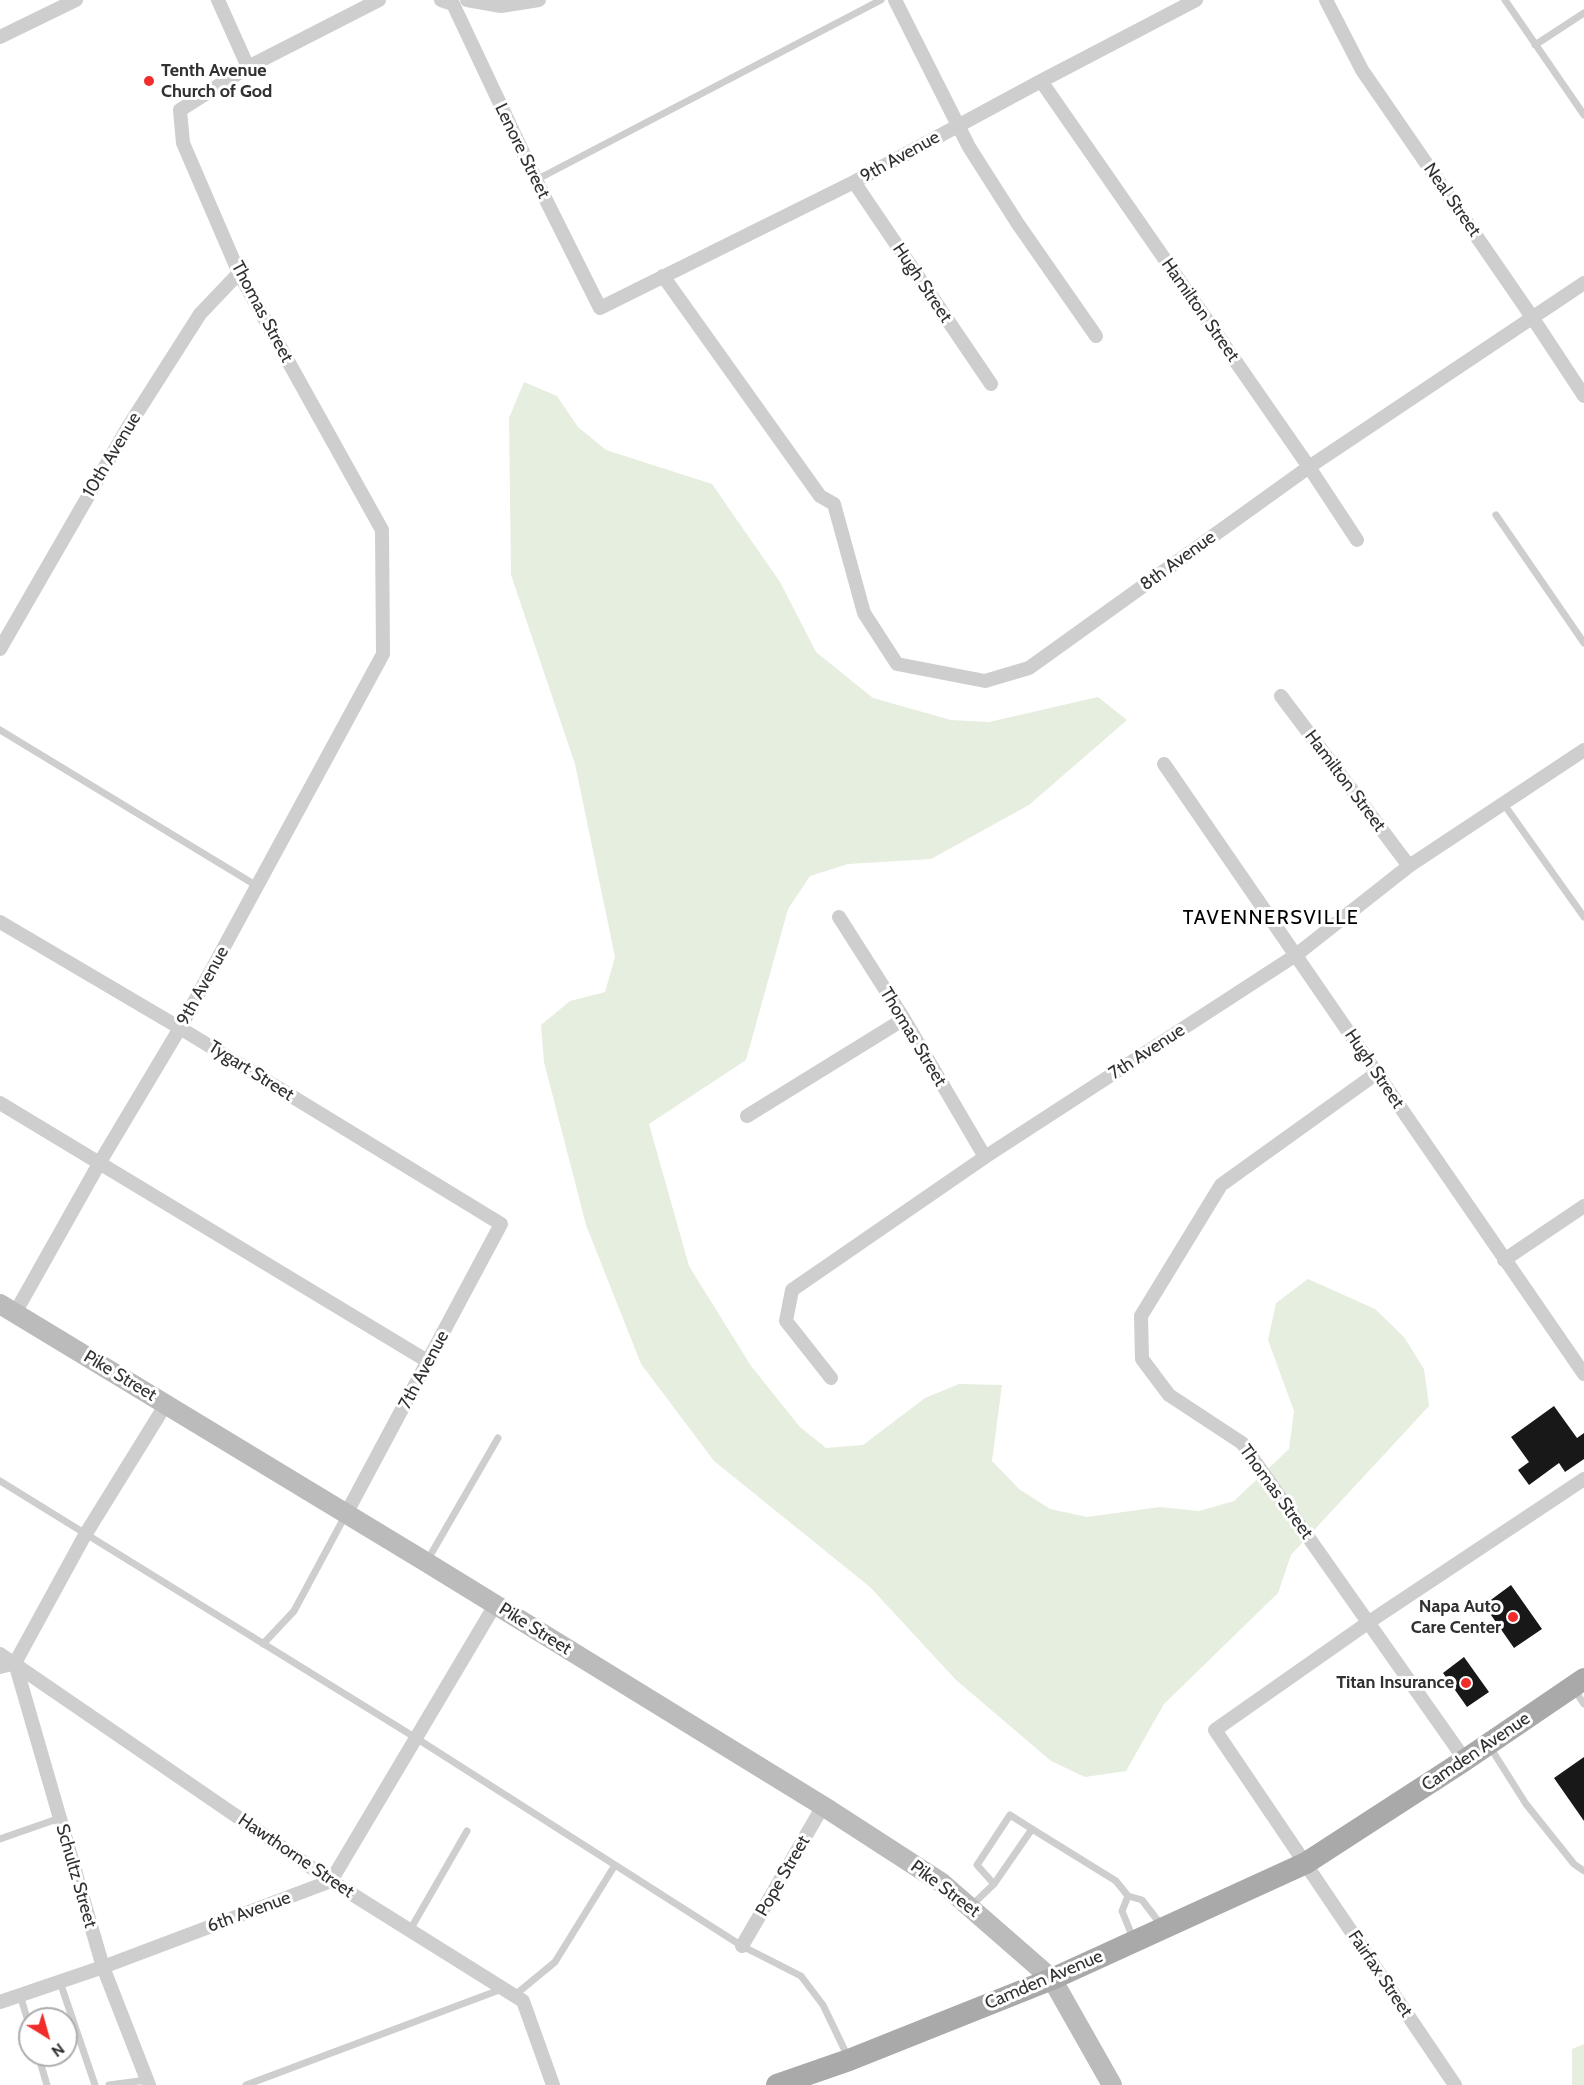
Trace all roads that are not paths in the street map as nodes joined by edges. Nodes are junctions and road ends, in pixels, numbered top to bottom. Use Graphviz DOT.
graph roads {
  1 [pos="76,0"];
  2 [pos="218,0"];
  3 [pos="379,0"];
  4 [pos="467,0"];
  5 [pos="539,0"];
  6 [pos="881,0"];
  7 [pos="895,0"];
  8 [pos="1196,0"];
  9 [pos="1326,0"];
  10 [pos="1505,0"];
  11 [pos="452,1"];
  12 [pos="1584,13"];
  13 [pos="0,37"];
  14 [pos="1535,45"];
  15 [pos="248,67"];
  16 [pos="1041,81"];
  17 [pos="1584,115"];
  18 [pos="958,125"];
  19 [pos="536,180"];
  20 [pos="854,182"];
  21 [pos="240,273"];
  22 [pos="663,276"];
  23 [pos="1584,283"];
  24 [pos="600,308"];
  25 [pos="1532,317"];
  26 [pos="1096,336"];
  27 [pos="990,384"];
  28 [pos="1584,396"];
  29 [pos="1309,467"];
  30 [pos="1496,514"];
  31 [pos="1357,540"];
  32 [pos="1584,643"];
  33 [pos="0,649"];
  34 [pos="383,654"];
  35 [pos="1281,696"];
  36 [pos="0,730"];
  37 [pos="1584,750"];
  38 [pos="1164,764"];
  39 [pos="1503,803"];
  40 [pos="1409,866"];
  41 [pos="257,886"];
  42 [pos="839,917"];
  43 [pos="1584,917"];
  44 [pos="0,922"];
  45 [pos="1296,954"];
  46 [pos="904,1020"];
  47 [pos="180,1028"];
  48 [pos="1377,1073"];
  49 [pos="0,1103"];
  50 [pos="747,1116"];
  51 [pos="985,1157"];
  52 [pos="100,1162"];
  53 [pos="1584,1206"];
  54 [pos="501,1224"];
  55 [pos="1504,1260"];
  56 [pos="7,1309"];
  57 [pos="429,1362"];
  58 [pos="1584,1374"];
  59 [pos="831,1378"];
  60 [pos="166,1404"];
  61 [pos="498,1438"];
  62 [pos="1584,1479"];
  63 [pos="0,1481"];
  64 [pos="346,1514"];
  65 [pos="85,1535"];
  66 [pos="426,1562"];
  67 [pos="495,1605"];
  68 [pos="1370,1622"];
  69 [pos="263,1644"];
  70 [pos="0,1654"];
  71 [pos="15,1663"];
  72 [pos="0,1667"];
  73 [pos="1580,1690"];
  74 [pos="416,1738"];
  75 [pos="1488,1744"];
  76 [pos="1465,1760"];
  77 [pos="823,1806"];
  78 [pos="60,1818"];
  79 [pos="1032,1829"];
  80 [pos="467,1831"];
  81 [pos="0,1839"];
  82 [pos="1306,1863"];
  83 [pos="615,1865"];
  84 [pos="1584,1871"];
  85 [pos="331,1881"];
  86 [pos="994,1884"];
  87 [pos="1128,1896"];
  88 [pos="971,1906"];
  89 [pos="1164,1928"];
  90 [pos="410,1930"];
  91 [pos="1134,1941"];
  92 [pos="742,1947"];
  93 [pos="103,1967"];
  94 [pos="1052,1979"];
  95 [pos="60,1982"];
  96 [pos="509,1992"];
  97 [pos="20,1995"];
  98 [pos="0,2002"];
  99 [pos="24,2007"];
  100 [pos="849,2060"];
  101 [pos="42,2067"];
  102 [pos="148,2083"];
  103 [pos="47,2085"];
  104 [pos="95,2085"];
  105 [pos="109,2085"];
  106 [pos="246,2085"];
  107 [pos="554,2085"];
  108 [pos="777,2085"];
  109 [pos="1112,2085"];
  110 [pos="1455,2085"];
  1 -- 13 [label="street"];
  2 -- 15 [label="street"];
  3 -- 15 [label="street"];
  4 -- 5 [label="street"];
  6 -- 19 [label="lane"];
  7 -- 18 [label="street"];
  8 -- 16 [label="street, 9th Avenue"];
  9 -- 25 [label="street, Neal Street"];
  10 -- 14 [label="lane"];
  11 -- 19 [label="street, Lenore Street"];
  12 -- 14 [label="lane"];
  14 -- 17 [label="lane"];
  15 -- 21 [label="street, Thomas Street"];
  16 -- 18 [label="street, 9th Avenue"];
  16 -- 29 [label="street, Hamilton Street"];
  18 -- 20 [label="street, 9th Avenue"];
  18 -- 26 [label="street"];
  19 -- 24 [label="street, Lenore Street"];
  20 -- 22 [label="street, 9th Avenue"];
  20 -- 27 [label="street, Hugh Street"];
  21 -- 33 [label="street, 10th Avenue"];
  21 -- 34 [label="street, Thomas Street"];
  22 -- 24 [label="street, 9th Avenue"];
  22 -- 29 [label="street, 8th Avenue"];
  23 -- 25 [label="street, 8th Avenue"];
  25 -- 28 [label="street, Neal Street"];
  25 -- 29 [label="street, 8th Avenue"];
  29 -- 31 [label="street, Hamilton Street"];
  30 -- 32 [label="lane"];
  34 -- 41 [label="street, 9th Avenue"];
  35 -- 40 [label="street, Hamilton Street"];
  36 -- 41 [label="lane"];
  37 -- 39 [label="street, 7th Avenue"];
  38 -- 45 [label="street, Hugh Street"];
  39 -- 40 [label="street, 7th Avenue"];
  39 -- 43 [label="lane"];
  40 -- 45 [label="street, 7th Avenue"];
  41 -- 47 [label="street, 9th Avenue"];
  42 -- 46 [label="street, Thomas Street"];
  44 -- 47 [label="street, Tygart Street"];
  45 -- 48 [label="street, Hugh Street"];
  45 -- 51 [label="street, 7th Avenue"];
  46 -- 50 [label="street"];
  46 -- 51 [label="street, Thomas Street"];
  47 -- 52 [label="street, 9th Avenue"];
  47 -- 54 [label="street, Tygart Street"];
  48 -- 55 [label="street, Hugh Street"];
  48 -- 68 [label="street, Thomas Street"];
  49 -- 52 [label="street"];
  51 -- 59 [label="street, 7th Avenue"];
  52 -- 56 [label="street, 9th Avenue"];
  52 -- 57 [label="street"];
  53 -- 55 [label="street"];
  54 -- 57 [label="street, 7th Avenue"];
  55 -- 58 [label="street, Hugh Street"];
  56 -- 60 [label="main road, Pike Street"];
  57 -- 64 [label="street, 7th Avenue"];
  60 -- 64 [label="main road, Pike Street"];
  60 -- 65 [label="street"];
  61 -- 66 [label="lane"];
  62 -- 68 [label="street"];
  63 -- 65 [label="lane"];
  64 -- 66 [label="main road, Pike Street"];
  64 -- 69 [label="lane"];
  65 -- 69 [label="lane"];
  65 -- 71 [label="street"];
  66 -- 67 [label="main road, Pike Street"];
  67 -- 74 [label="street"];
  67 -- 77 [label="main road, Pike Street"];
  68 -- 76 [label="street, Thomas Street"];
  68 -- 82 [label="street"];
  69 -- 74 [label="lane"];
  70 -- 71 [label="street, Hawthorne Street"];
  71 -- 72 [label="street"];
  71 -- 78 [label="street, Schultz Street"];
  71 -- 85 [label="street, Hawthorne Street"];
  73 -- 75 [label="main road, Camden Avenue"];
  74 -- 83 [label="lane"];
  74 -- 85 [label="street"];
  75 -- 76 [label="main road, Camden Avenue"];
  75 -- 84 [label="lane"];
  76 -- 82 [label="main road, Camden Avenue"];
  77 -- 88 [label="main road, Pike Street"];
  77 -- 92 [label="street, Pope Street"];
  78 -- 81 [label="lane"];
  78 -- 93 [label="street, Schultz Street"];
  79 -- 86 [label="lane"];
  79 -- 86 [label="lane"];
  79 -- 87 [label="lane"];
  80 -- 90 [label="lane"];
  82 -- 89 [label="main road, Camden Avenue"];
  82 -- 110 [label="street, Fairfax Street"];
  83 -- 92 [label="lane"];
  83 -- 96 [label="lane"];
  85 -- 90 [label="street, Hawthorne Street"];
  85 -- 93 [label="street, 6th Avenue"];
  86 -- 88 [label="lane"];
  87 -- 89 [label="lane"];
  87 -- 91 [label="lane"];
  88 -- 94 [label="main road, Pike Street"];
  89 -- 91 [label="main road, Camden Avenue"];
  90 -- 96 [label="street, Hawthorne Street"];
  91 -- 94 [label="main road, Camden Avenue"];
  92 -- 100 [label="lane"];
  93 -- 95 [label="street, 6th Avenue"];
  93 -- 102 [label="street, Schultz Street"];
  94 -- 100 [label="main road, Camden Avenue"];
  94 -- 109 [label="main road, Pike Street"];
  95 -- 97 [label="street, 6th Avenue"];
  95 -- 104 [label="lane"];
  96 -- 106 [label="lane"];
  96 -- 107 [label="street, Hawthorne Street"];
  97 -- 98 [label="street, 6th Avenue"];
  97 -- 99 [label="lane"];
  100 -- 108 [label="main road, Camden Avenue"];
  101 -- 103 [label="lane"];
  102 -- 105 [label="lane"];
}
